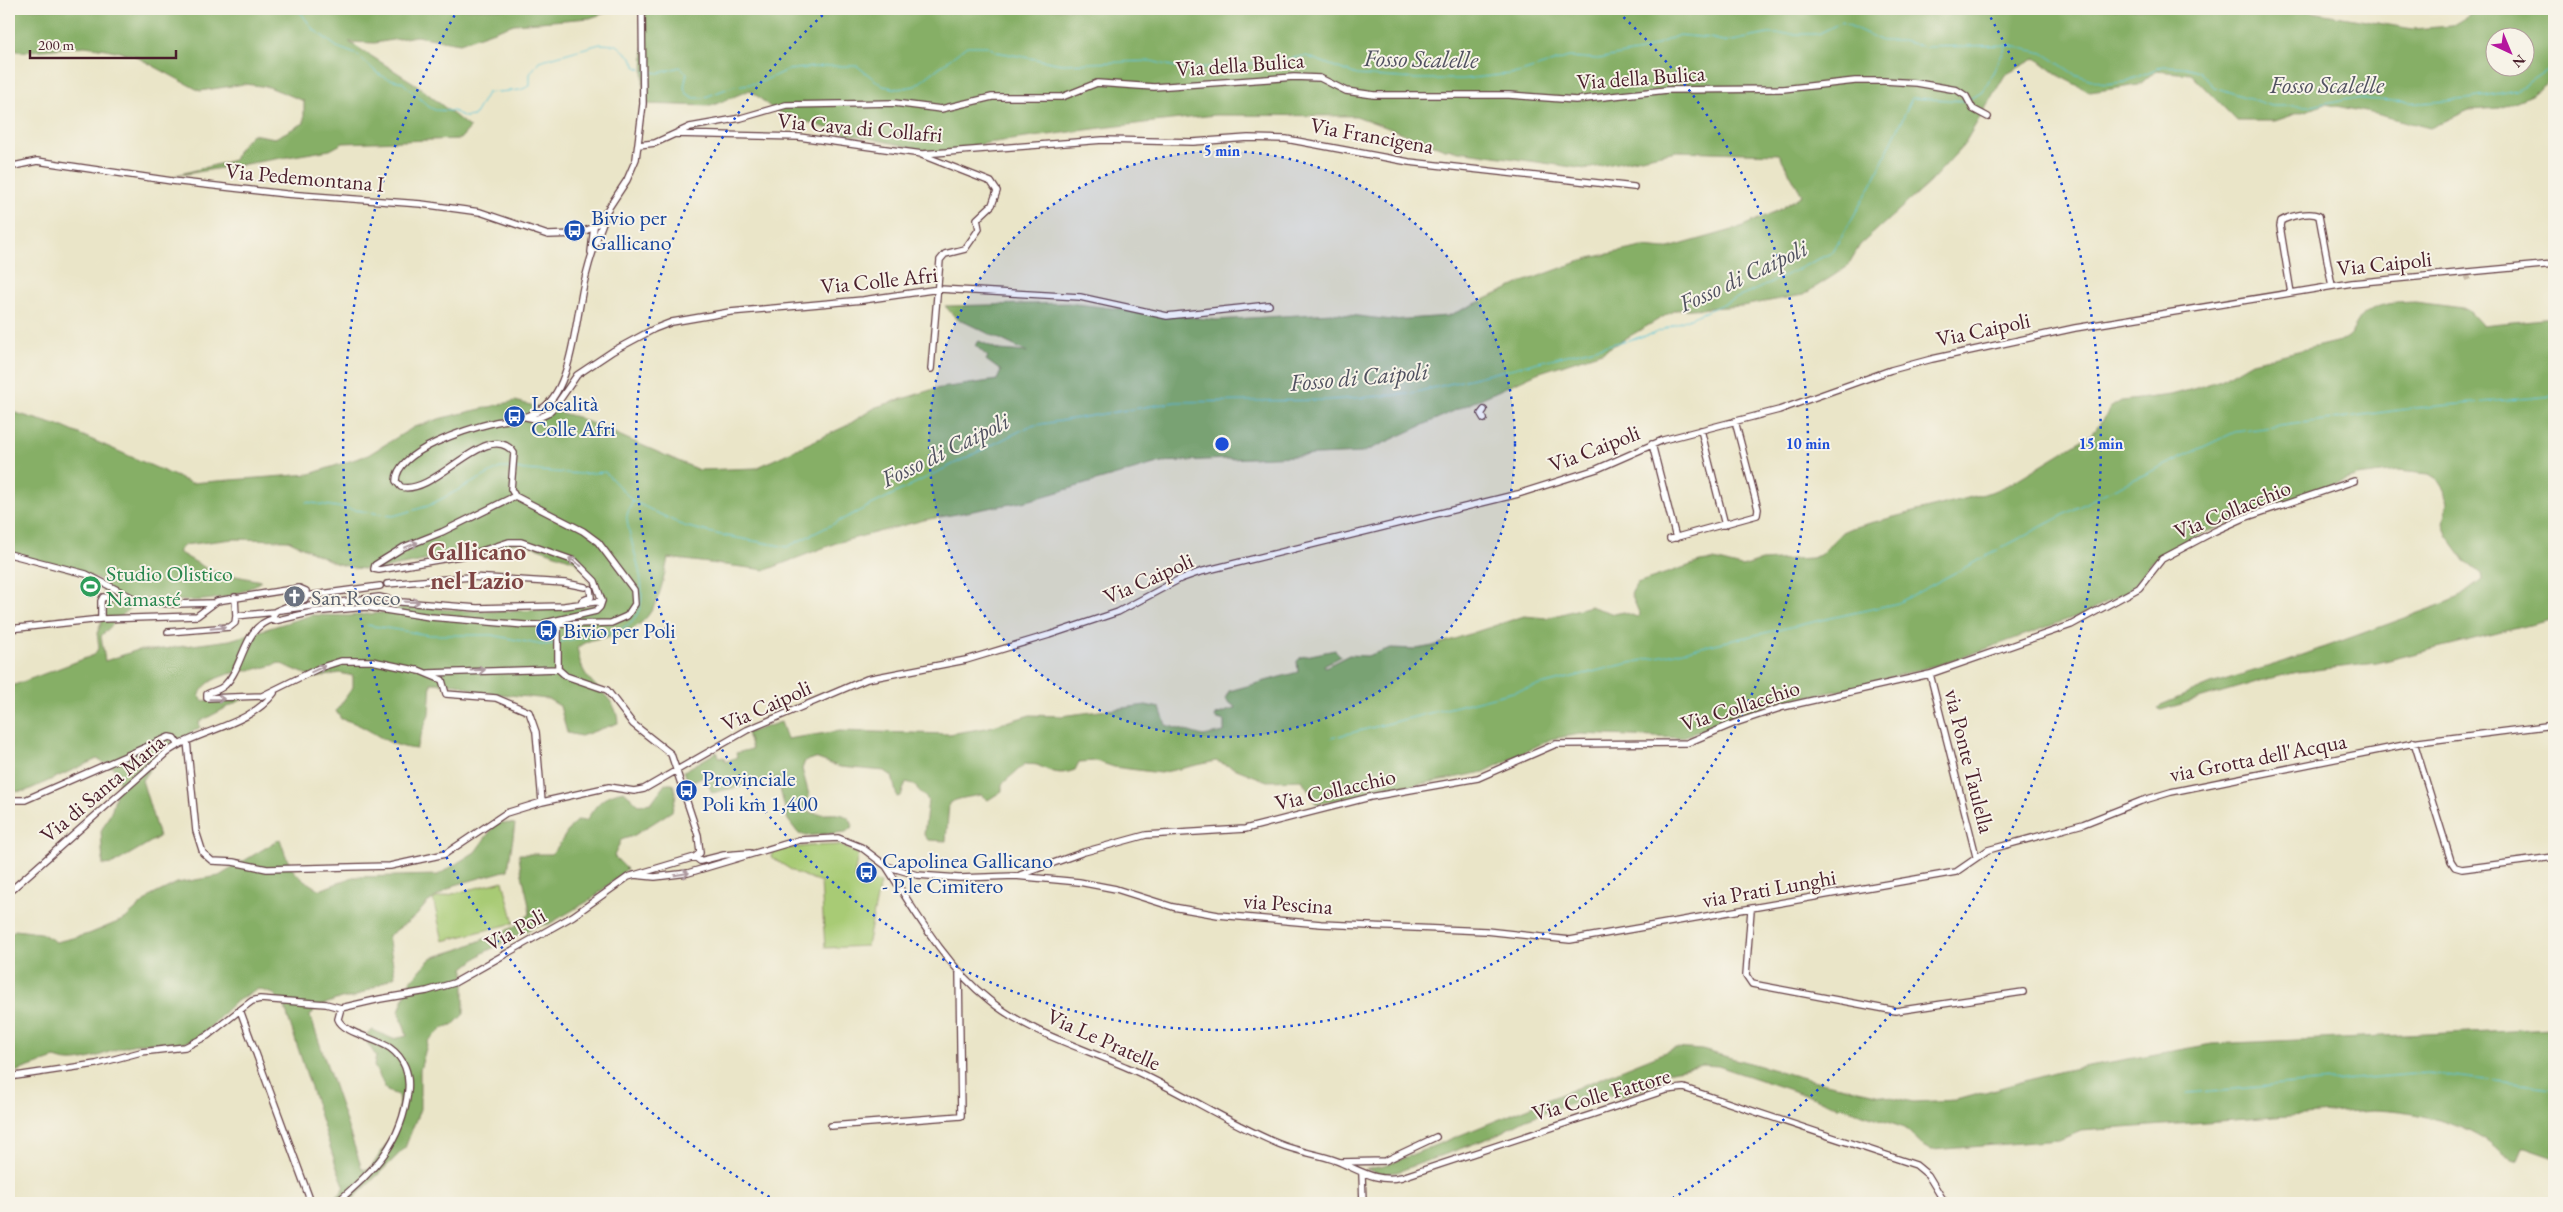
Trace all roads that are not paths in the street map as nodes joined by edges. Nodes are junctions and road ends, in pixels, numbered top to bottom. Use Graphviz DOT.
graph roads {
  1 [pos="642,9"];
  2 [pos="1988,117"];
  3 [pos="673,134"];
  4 [pos="1103,140"];
  5 [pos="639,145"];
  6 [pos="922,154"];
  7 [pos="9,167"];
  8 [pos="1634,187"];
  9 [pos="609,208"];
  10 [pos="594,226"];
  11 [pos="600,232"];
  12 [pos="579,234"];
  13 [pos="592,243"];
  14 [pos="590,262"];
  15 [pos="2554,264"];
  16 [pos="2332,286"];
  17 [pos="939,289"];
  18 [pos="2291,293"];
  19 [pos="1269,306"];
  20 [pos="931,369"];
  21 [pos="1484,410"];
  22 [pos="526,417"];
  23 [pos="1484,419"];
  24 [pos="1735,422"];
  25 [pos="1701,430"];
  26 [pos="1652,444"];
  27 [pos="2354,482"];
  28 [pos="515,496"];
  29 [pos="1725,525"];
  30 [pos="9,554"];
  31 [pos="387,584"];
  32 [pos="380,586"];
  33 [pos="306,596"];
  34 [pos="235,597"];
  35 [pos="602,601"];
  36 [pos="141,602"];
  37 [pos="212,603"];
  38 [pos="570,606"];
  39 [pos="275,614"];
  40 [pos="192,616"];
  41 [pos="236,616"];
  42 [pos="101,619"];
  43 [pos="540,625"];
  44 [pos="558,625"];
  45 [pos="9,629"];
  46 [pos="192,630"];
  47 [pos="168,632"];
  48 [pos="558,667"];
  49 [pos="418,670"];
  50 [pos="1930,674"];
  51 [pos="275,691"];
  52 [pos="2554,725"];
  53 [pos="186,741"];
  54 [pos="2414,742"];
  55 [pos="179,745"];
  56 [pos="676,770"];
  57 [pos="9,800"];
  58 [pos="542,802"];
  59 [pos="757,852"];
  60 [pos="1976,856"];
  61 [pos="695,857"];
  62 [pos="2554,857"];
  63 [pos="886,866"];
  64 [pos="634,875"];
  65 [pos="1015,876"];
  66 [pos="9,892"];
  67 [pos="1751,910"];
  68 [pos="1563,940"];
  69 [pos="959,971"];
  70 [pos="2022,992"];
  71 [pos="341,1008"];
  72 [pos="240,1010"];
  73 [pos="9,1077"];
  74 [pos="831,1126"];
  75 [pos="1436,1137"];
  76 [pos="1338,1162"];
  77 [pos="1362,1174"];
  78 [pos="308,1198"];
  79 [pos="336,1203"];
  80 [pos="1363,1203"];
  81 [pos="1945,1203"];
  1 -- 5 [label="street"];
  2 -- 3 [label="street, Via della Bulica"];
  3 -- 5 [label="street, Via della Bulica"];
  3 -- 6 [label="street, Via Cava di Collafri"];
  4 -- 6 [label="street, Via Cava di Collafri"];
  4 -- 8 [label="street, Via Francigena"];
  5 -- 9 [label="street"];
  6 -- 17 [label="street"];
  7 -- 12 [label="street, Via Pedemontana I"];
  9 -- 10 [label="street"];
  9 -- 11 [label="street"];
  10 -- 11 [label="street"];
  10 -- 12 [label="street, Via Pedemontana I"];
  10 -- 13 [label="street"];
  11 -- 14 [label="street"];
  12 -- 13 [label="street"];
  13 -- 14 [label="street"];
  14 -- 22 [label="street"];
  15 -- 16 [label="street, Via Caipoli"];
  16 -- 18 [label="street, Via Caipoli"];
  16 -- 18 [label="street"];
  17 -- 19 [label="street, Via Colle Afri"];
  17 -- 20 [label="street"];
  17 -- 22 [label="street, Via Colle Afri"];
  18 -- 24 [label="street, Via Caipoli"];
  21 -- 23 [label="street"];
  22 -- 28 [label="street, Via Colle Afri"];
  24 -- 25 [label="street, Via Caipoli"];
  24 -- 29 [label="street"];
  25 -- 26 [label="street, Via Caipoli"];
  25 -- 29 [label="street"];
  26 -- 29 [label="street"];
  26 -- 56 [label="street, Via Caipoli"];
  27 -- 50 [label="street, Via Collacchio"];
  35 -- 28 [label="street, one-way"];
  28 -- 44 [label="street"];
  30 -- 36 [label="street"];
  31 -- 38 [label="street"];
  32 -- 33 [label="street"];
  33 -- 34 [label="street"];
  33 -- 39 [label="street"];
  34 -- 37 [label="street"];
  34 -- 41 [label="street"];
  35 -- 38 [label="street"];
  35 -- 43 [label="street"];
  36 -- 37 [label="street"];
  36 -- 42 [label="street"];
  37 -- 40 [label="street"];
  39 -- 38 [label="street, one-way"];
  39 -- 41 [label="street"];
  39 -- 43 [label="street"];
  39 -- 51 [label="street, one-way"];
  40 -- 42 [label="street"];
  40 -- 46 [label="street"];
  46 -- 41 [label="street, one-way"];
  42 -- 45 [label="street"];
  43 -- 44 [label="street"];
  44 -- 48 [label="street"];
  46 -- 47 [label="street"];
  49 -- 48 [label="street, one-way"];
  48 -- 56 [label="street"];
  51 -- 49 [label="street, one-way"];
  49 -- 58 [label="street"];
  50 -- 60 [label="street, via Ponte Taulella"];
  50 -- 65 [label="street, Via Collacchio"];
  51 -- 53 [label="street, Via di Santa Maria"];
  52 -- 54 [label="street, via Grotta dell'Acqua"];
  53 -- 55 [label="street, Via di Santa Maria"];
  53 -- 58 [label="street, Via Caipoli"];
  54 -- 60 [label="street, via Grotta dell'Acqua"];
  54 -- 62 [label="street"];
  55 -- 57 [label="street"];
  55 -- 66 [label="street, Via di Santa Maria"];
  56 -- 58 [label="street, Via Caipoli"];
  56 -- 61 [label="street"];
  59 -- 61 [label="street, Via Poli"];
  59 -- 63 [label="street"];
  64 -- 59 [label="street, one-way"];
  60 -- 67 [label="street, via Prati Lunghi"];
  61 -- 64 [label="street, Via Poli"];
  63 -- 65 [label="street"];
  63 -- 69 [label="street, Via Le Pratelle"];
  64 -- 71 [label="street, Via Poli"];
  65 -- 68 [label="street, via Pescina"];
  67 -- 68 [label="street, via Prati Lunghi"];
  67 -- 70 [label="street"];
  69 -- 74 [label="street"];
  69 -- 76 [label="street, Via Le Pratelle"];
  71 -- 72 [label="street"];
  71 -- 79 [label="street"];
  72 -- 73 [label="street"];
  72 -- 78 [label="street"];
  75 -- 76 [label="street"];
  76 -- 77 [label="street, Via Le Pratelle"];
  77 -- 80 [label="street"];
  77 -- 81 [label="street, Via Colle Fattore"];
}
